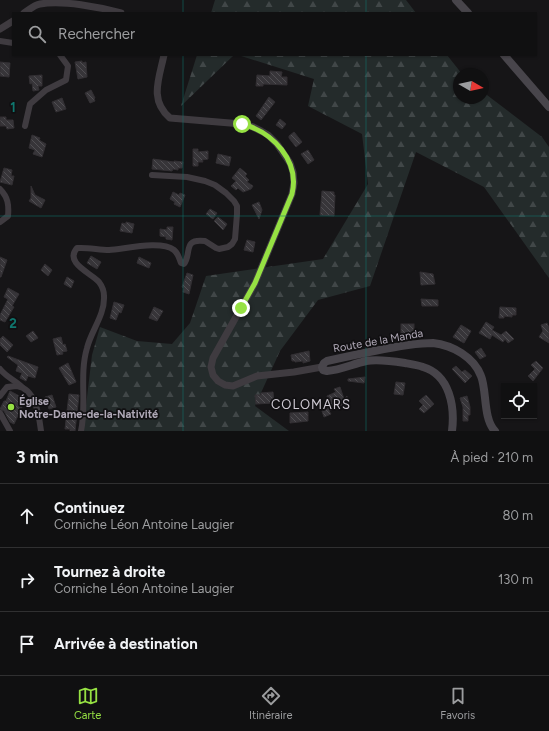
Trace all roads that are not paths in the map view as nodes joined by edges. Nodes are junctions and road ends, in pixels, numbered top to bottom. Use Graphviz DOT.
graph roads {
  1 [pos="456,0"];
  2 [pos="26,12"];
  3 [pos="117,12"];
  4 [pos="467,12"];
  5 [pos="12,22"];
  6 [pos="0,29"];
  7 [pos="0,41"];
  8 [pos="12,43"];
  9 [pos="61,56"];
  10 [pos="164,56"];
  11 [pos="505,56"];
  12 [pos="549,107"];
  13 [pos="26,126"];
  14 [pos="152,175"];
  15 [pos="0,189"];
  16 [pos="0,222"];
  17 [pos="322,367"];
  18 [pos="0,369"];
  19 [pos="24,390"];
  20 [pos="0,396"];
  21 [pos="0,413"];
  22 [pos="10,431"];
  23 [pos="41,431"];
  24 [pos="81,431"];
  25 [pos="452,431"];
  26 [pos="495,431"];
  1 -- 4 [label="main road"];
  2 -- 3 [label="street"];
  5 -- 6 [label="street"];
  7 -- 8 [label="street"];
  9 -- 13 [label="street"];
  10 -- 17 [label="street"];
  11 -- 12 [label="main road"];
  14 -- 24 [label="street"];
  15 -- 16 [label="street"];
  17 -- 25 [label="main road, Route de la Manda"];
  17 -- 26 [label="main road, Route de la Manda"];
  18 -- 19 [label="street"];
  19 -- 20 [label="street"];
  19 -- 23 [label="street"];
  21 -- 22 [label="street"];
}
